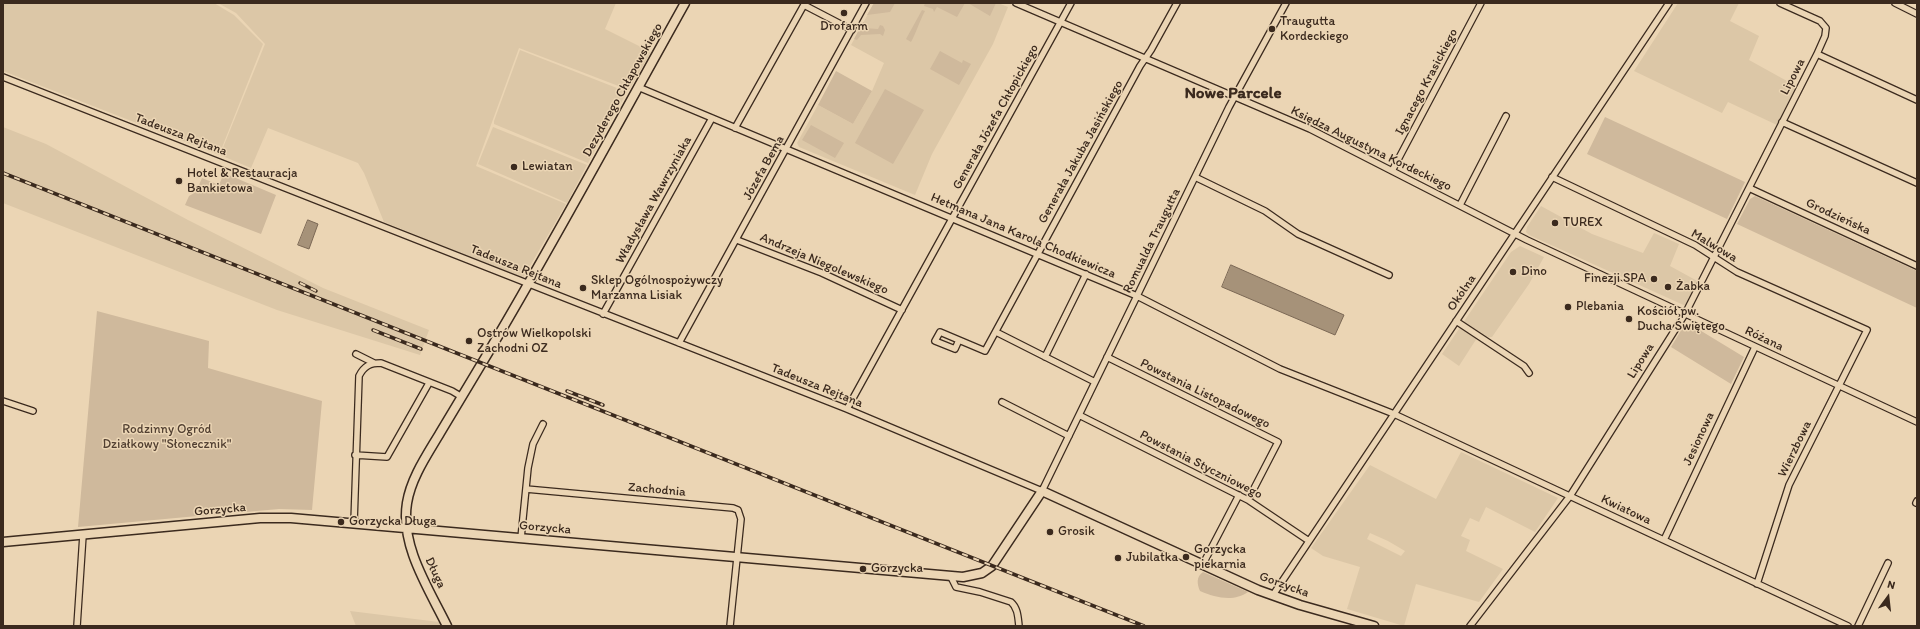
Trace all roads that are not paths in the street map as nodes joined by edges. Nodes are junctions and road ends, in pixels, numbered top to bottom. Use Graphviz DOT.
graph roads {
  1 [pos="685,3"];
  2 [pos="866,3"];
  3 [pos="1016,3"];
  4 [pos="1071,3"];
  5 [pos="1177,3"];
  6 [pos="1286,3"];
  7 [pos="1481,3"];
  8 [pos="1669,3"];
  9 [pos="1780,3"];
  10 [pos="1895,3"];
  11 [pos="805,4"];
  12 [pos="1917,14"];
  13 [pos="1060,22"];
  14 [pos="852,30"];
  15 [pos="1817,54"];
  16 [pos="1145,58"];
  17 [pos="3,77"];
  18 [pos="638,87"];
  19 [pos="1235,97"];
  20 [pos="1917,100"];
  21 [pos="1506,116"];
  22 [pos="712,118"];
  23 [pos="1782,122"];
  24 [pos="735,128"];
  25 [pos="787,150"];
  26 [pos="1392,171"];
  27 [pos="1195,177"];
  28 [pos="1552,177"];
  29 [pos="1917,183"];
  30 [pos="1749,188"];
  31 [pos="1460,205"];
  32 [pos="952,218"];
  33 [pos="1514,234"];
  34 [pos="737,240"];
  35 [pos="1038,254"];
  36 [pos="1714,257"];
  37 [pos="1917,266"];
  38 [pos="1086,274"];
  39 [pos="1389,276"];
  40 [pos="528,284"];
  41 [pos="1137,296"];
  42 [pos="902,310"];
  43 [pos="603,314"];
  44 [pos="1684,314"];
  45 [pos="1456,321"];
  46 [pos="1866,330"];
  47 [pos="996,332"];
  48 [pos="959,340"];
  49 [pos="679,343"];
  50 [pos="1755,347"];
  51 [pos="356,354"];
  52 [pos="1045,357"];
  53 [pos="1107,357"];
  54 [pos="374,363"];
  55 [pos="1529,373"];
  56 [pos="429,382"];
  57 [pos="1095,382"];
  58 [pos="1838,386"];
  59 [pos="462,397"];
  60 [pos="3,401"];
  61 [pos="1002,402"];
  62 [pos="32,410"];
  63 [pos="847,410"];
  64 [pos="1394,414"];
  65 [pos="1079,415"];
  66 [pos="1917,422"];
  67 [pos="543,424"];
  68 [pos="1069,436"];
  69 [pos="356,455"];
  70 [pos="526,489"];
  71 [pos="1042,490"];
  72 [pos="1239,495"];
  73 [pos="1570,496"];
  74 [pos="1248,500"];
  75 [pos="354,523"];
  76 [pos="406,528"];
  77 [pos="83,535"];
  78 [pos="520,538"];
  79 [pos="1664,540"];
  80 [pos="1309,541"];
  81 [pos="3,542"];
  82 [pos="738,558"];
  83 [pos="1888,563"];
  84 [pos="1203,564"];
  85 [pos="951,577"];
  86 [pos="1758,584"];
  87 [pos="1273,595"];
  88 [pos="77,626"];
  89 [pos="447,626"];
  90 [pos="730,626"];
  91 [pos="1019,626"];
  92 [pos="1374,626"];
  93 [pos="1470,626"];
  94 [pos="1848,626"];
  95 [pos="1858,626"];
  1 -- 18 [label="street, Dezyderego Chłapowskiego"];
  2 -- 14 [label="street, Józefa Bema"];
  3 -- 13 [label="street, Księdza Augustyna Kordeckiego"];
  4 -- 13 [label="street, Generała Józefa Chłopickiego"];
  5 -- 16 [label="street, Generała Jakuba Jasińskiego"];
  6 -- 19 [label="street, Romualda Traugutta"];
  7 -- 26 [label="street, Ignacego Krasickiego"];
  8 -- 28 [label="street, Okólna"];
  9 -- 15 [label="street, Lipowa"];
  10 -- 12 [label="street"];
  11 -- 14 [label="street"];
  11 -- 24 [label="street"];
  13 -- 16 [label="street, Księdza Augustyna Kordeckiego"];
  13 -- 32 [label="street, Generała Józefa Chłopickiego"];
  14 -- 25 [label="street, Józefa Bema"];
  15 -- 20 [label="street"];
  15 -- 23 [label="street, Lipowa"];
  16 -- 19 [label="street, Księdza Augustyna Kordeckiego"];
  16 -- 35 [label="street, Generała Jakuba Jasińskiego"];
  17 -- 40 [label="street, Tadeusza Rejtana"];
  18 -- 22 [label="street, Hetmana Jana Karola Chodkiewicza"];
  18 -- 40 [label="street, Dezyderego Chłapowskiego"];
  19 -- 26 [label="street, Księdza Augustyna Kordeckiego"];
  19 -- 27 [label="street, Romualda Traugutta"];
  21 -- 31 [label="street"];
  22 -- 24 [label="street, Hetmana Jana Karola Chodkiewicza"];
  22 -- 43 [label="street, Władysława Wawrzyniaka"];
  23 -- 29 [label="street"];
  23 -- 30 [label="street, Lipowa"];
  24 -- 25 [label="street, Hetmana Jana Karola Chodkiewicza"];
  25 -- 32 [label="street, Hetmana Jana Karola Chodkiewicza"];
  25 -- 34 [label="street, Józefa Bema"];
  26 -- 31 [label="street, Księdza Augustyna Kordeckiego"];
  27 -- 39 [label="street"];
  27 -- 41 [label="street, Romualda Traugutta"];
  28 -- 33 [label="street, Okólna"];
  28 -- 36 [label="street, Malwowa"];
  30 -- 36 [label="street, Lipowa"];
  30 -- 37 [label="street, Grodzieńska"];
  31 -- 33 [label="street, Księdza Augustyna Kordeckiego"];
  32 -- 35 [label="street, Hetmana Jana Karola Chodkiewicza"];
  32 -- 42 [label="street, Generała Józefa Chłopickiego"];
  33 -- 44 [label="street, Różana"];
  33 -- 45 [label="street, Okólna"];
  34 -- 42 [label="street, Andrzeja Niegolewskiego"];
  34 -- 49 [label="street, Józefa Bema"];
  35 -- 38 [label="street, Hetmana Jana Karola Chodkiewicza"];
  35 -- 47 [label="street, Generała Jakuba Jasińskiego"];
  36 -- 44 [label="street, Lipowa"];
  36 -- 46 [label="street, Malwowa"];
  38 -- 41 [label="street, Hetmana Jana Karola Chodkiewicza"];
  38 -- 52 [label="street"];
  40 -- 43 [label="street, Tadeusza Rejtana"];
  40 -- 59 [label="street, Dezyderego Chłapowskiego"];
  41 -- 53 [label="street, Romualda Traugutta"];
  41 -- 64 [label="street, Hetmana Jana Karola Chodkiewicza"];
  42 -- 63 [label="street, Generała Józefa Chłopickiego"];
  43 -- 49 [label="street, Tadeusza Rejtana"];
  44 -- 50 [label="street, Różana"];
  44 -- 73 [label="street, Lipowa"];
  45 -- 55 [label="street"];
  45 -- 64 [label="street, Okólna"];
  46 -- 58 [label="street, Wierzbowa"];
  47 -- 48 [label="street, Generała Jakuba Jasińskiego"];
  47 -- 52 [label="street"];
  49 -- 63 [label="street, Tadeusza Rejtana"];
  50 -- 58 [label="street, Różana"];
  50 -- 79 [label="street, Jesionowa"];
  51 -- 54 [label="street"];
  52 -- 57 [label="street"];
  53 -- 57 [label="street, Romualda Traugutta"];
  53 -- 74 [label="street, Powstania Listopadowego"];
  54 -- 56 [label="street"];
  54 -- 69 [label="street"];
  56 -- 59 [label="street"];
  56 -- 69 [label="street"];
  57 -- 65 [label="street, Romualda Traugutta"];
  58 -- 66 [label="street, Różana"];
  58 -- 86 [label="street, Wierzbowa"];
  59 -- 76 [label="street, Dezyderego Chłapowskiego"];
  60 -- 62 [label="street"];
  61 -- 68 [label="street"];
  63 -- 71 [label="street, Tadeusza Rejtana"];
  64 -- 73 [label="street, Kwiatowa"];
  64 -- 80 [label="street, Okólna"];
  65 -- 68 [label="street, Romualda Traugutta"];
  65 -- 72 [label="street, Powstania Styczniowego"];
  67 -- 70 [label="street"];
  68 -- 71 [label="street, Romualda Traugutta"];
  69 -- 75 [label="street"];
  70 -- 78 [label="street"];
  70 -- 82 [label="street, Zachodnia"];
  71 -- 84 [label="street, Gorzycka"];
  71 -- 85 [label="street, Gorzycka"];
  72 -- 74 [label="street, Powstania Styczniowego"];
  72 -- 84 [label="street"];
  73 -- 79 [label="street, Kwiatowa"];
  73 -- 93 [label="street, Lipowa"];
  74 -- 80 [label="street, Powstania Styczniowego"];
  75 -- 76 [label="street, Gorzycka"];
  75 -- 77 [label="street, Gorzycka"];
  76 -- 78 [label="street, Gorzycka"];
  76 -- 89 [label="street, Długa"];
  77 -- 81 [label="street, Gorzycka"];
  77 -- 88 [label="street"];
  78 -- 82 [label="street, Gorzycka"];
  79 -- 86 [label="street, Kwiatowa"];
  80 -- 87 [label="street, Okólna"];
  82 -- 85 [label="street, Gorzycka"];
  82 -- 90 [label="street"];
  83 -- 95 [label="street"];
  84 -- 87 [label="street, Gorzycka"];
  85 -- 91 [label="street"];
  86 -- 94 [label="street, Kwiatowa"];
  87 -- 92 [label="street, Gorzycka"];
}
